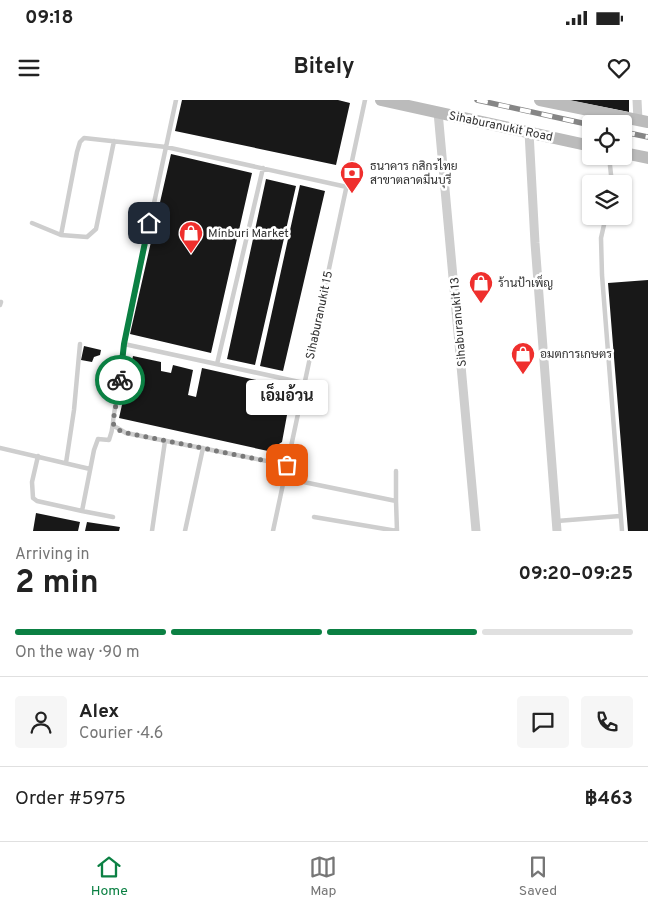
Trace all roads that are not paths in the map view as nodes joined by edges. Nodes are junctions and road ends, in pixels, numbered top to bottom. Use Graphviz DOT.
graph roads {
  1 [pos="176,100"];
  2 [pos="365,100"];
  3 [pos="381,100"];
  4 [pos="540,100"];
  5 [pos="637,100"];
  6 [pos="438,112"];
  7 [pos="643,121"];
  8 [pos="529,132"];
  9 [pos="114,141"];
  10 [pos="582,144"];
  11 [pos="166,146"];
  12 [pos="632,155"];
  13 [pos="648,158"];
  14 [pos="263,168"];
  15 [pos="347,187"];
  16 [pos="32,223"];
  17 [pos="604,225"];
  18 [pos="61,235"];
  19 [pos="80,344"];
  20 [pos="124,344"];
  21 [pos="217,364"];
  22 [pos="304,383"];
  23 [pos="114,426"];
  24 [pos="165,441"];
  25 [pos="0,448"];
  26 [pos="203,448"];
  27 [pos="38,456"];
  28 [pos="66,462"];
  29 [pos="287,465"];
  30 [pos="90,469"];
  31 [pos="396,471"];
  32 [pos="284,478"];
  33 [pos="396,501"];
  34 [pos="82,511"];
  35 [pos="113,516"];
  36 [pos="620,516"];
  37 [pos="314,517"];
  38 [pos="556,521"];
  39 [pos="152,531"];
  40 [pos="185,531"];
  41 [pos="273,531"];
  42 [pos="397,531"];
  43 [pos="476,531"];
  44 [pos="557,531"];
  45 [pos="622,531"];
  1 -- 11 [label="lane"];
  2 -- 15 [label="lane, Sihaburanukit 15"];
  3 -- 6 [label="main road, Sihaburanukit Road"];
  4 -- 7 [label="main road"];
  5 -- 7 [label="street"];
  6 -- 8 [label="main road, Sihaburanukit Road"];
  6 -- 43 [label="street, Sihaburanukit 13"];
  8 -- 10 [label="main road, Sihaburanukit Road"];
  8 -- 38 [label="street"];
  9 -- 11 [label="lane"];
  9 -- 18 [label="lane"];
  9 -- 18 [label="lane"];
  11 -- 14 [label="lane"];
  11 -- 20 [label="lane"];
  12 -- 13 [label="main road"];
  14 -- 15 [label="lane"];
  14 -- 21 [label="lane"];
  15 -- 22 [label="lane, Sihaburanukit 15"];
  16 -- 18 [label="lane"];
  17 -- 36 [label="lane"];
  19 -- 28 [label="lane"];
  20 -- 21 [label="lane"];
  20 -- 23 [label="lane"];
  21 -- 22 [label="lane"];
  22 -- 29 [label="lane, Sihaburanukit 15"];
  23 -- 24 [label="lane"];
  23 -- 30 [label="lane"];
  24 -- 26 [label="lane"];
  24 -- 39 [label="lane"];
  25 -- 27 [label="lane"];
  26 -- 29 [label="lane"];
  26 -- 40 [label="lane"];
  27 -- 28 [label="lane"];
  27 -- 34 [label="lane"];
  28 -- 30 [label="lane"];
  29 -- 32 [label="lane, Sihaburanukit 15"];
  30 -- 34 [label="lane"];
  31 -- 33 [label="lane"];
  32 -- 33 [label="lane"];
  32 -- 41 [label="lane, Sihaburanukit 15"];
  33 -- 42 [label="lane"];
  34 -- 35 [label="lane"];
  36 -- 38 [label="lane"];
  36 -- 45 [label="lane"];
  37 -- 42 [label="lane"];
  38 -- 44 [label="street"];
}
